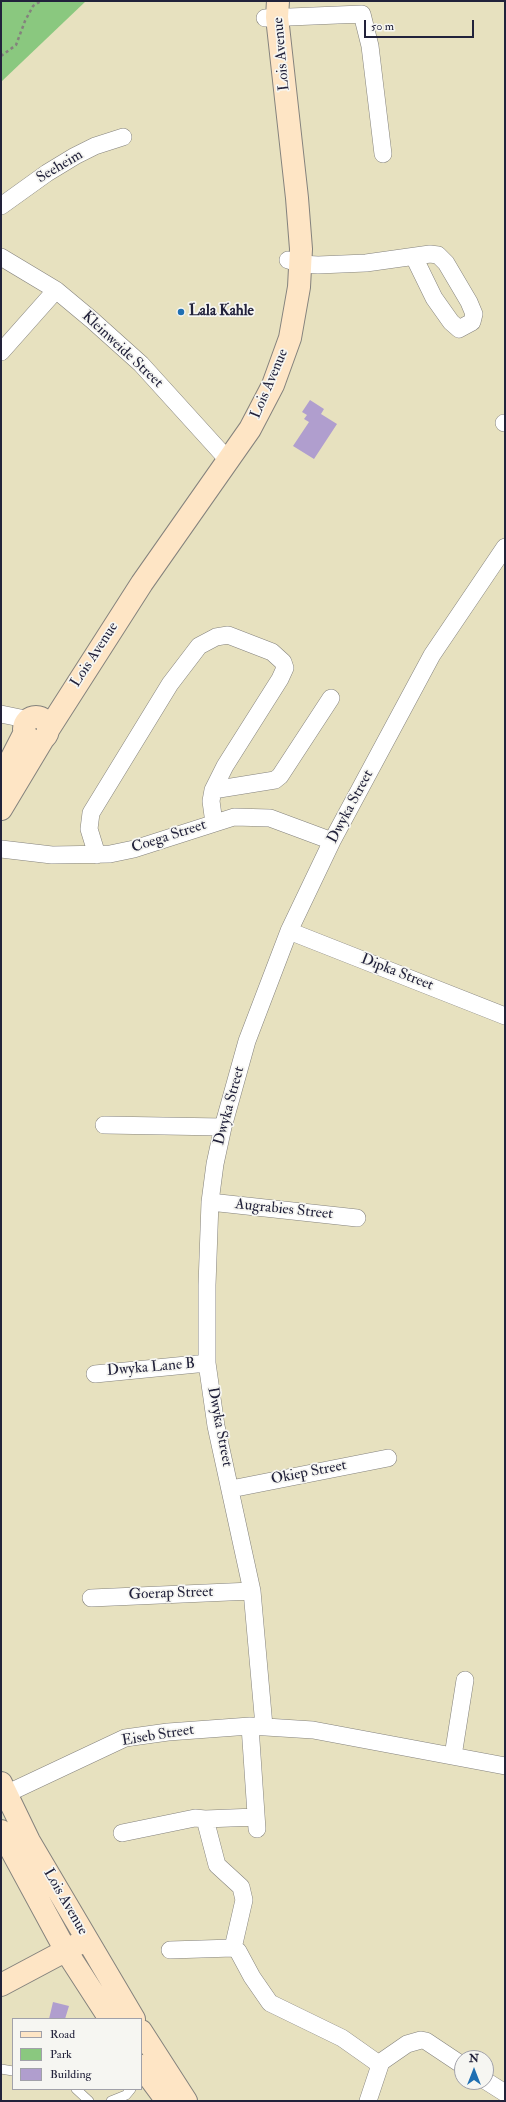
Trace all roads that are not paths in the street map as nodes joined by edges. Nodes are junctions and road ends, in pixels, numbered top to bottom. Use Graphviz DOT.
graph roads {
  1 [pos="271,9"];
  2 [pos="123,137"];
  3 [pos="383,154"];
  4 [pos="1,206"];
  5 [pos="1,257"];
  6 [pos="414,257"];
  7 [pos="294,262"];
  8 [pos="56,290"];
  9 [pos="1,352"];
  10 [pos="224,454"];
  11 [pos="505,547"];
  12 [pos="331,698"];
  13 [pos="1,714"];
  14 [pos="1,721"];
  15 [pos="35,728"];
  16 [pos="1,779"];
  17 [pos="213,790"];
  18 [pos="1,809"];
  19 [pos="214,823"];
  20 [pos="332,841"];
  21 [pos="1,849"];
  22 [pos="97,855"];
  23 [pos="289,931"];
  24 [pos="505,1016"];
  25 [pos="104,1125"];
  26 [pos="223,1127"];
  27 [pos="210,1202"];
  28 [pos="357,1218"];
  29 [pos="207,1363"];
  30 [pos="95,1374"];
  31 [pos="388,1458"];
  32 [pos="231,1489"];
  33 [pos="252,1591"];
  34 [pos="91,1598"];
  35 [pos="465,1680"];
  36 [pos="257,1726"];
  37 [pos="453,1756"];
  38 [pos="505,1766"];
  39 [pos="2,1794"];
  40 [pos="205,1819"];
  41 [pos="1,1831"];
  42 [pos="122,1833"];
  43 [pos="86,1939"];
  44 [pos="233,1948"];
  45 [pos="170,1950"];
  46 [pos="66,1951"];
  47 [pos="1,1985"];
  48 [pos="109,2018"];
  49 [pos="133,2018"];
  50 [pos="142,2033"];
  51 [pos="454,2060"];
  52 [pos="381,2062"];
  53 [pos="1,2069"];
  54 [pos="142,2071"];
  55 [pos="12,2072"];
  56 [pos="494,2086"];
  57 [pos="77,2090"];
  58 [pos="130,2090"];
  59 [pos="505,2093"];
  60 [pos="89,2101"];
  61 [pos="111,2101"];
  62 [pos="167,2101"];
  63 [pos="186,2101"];
  64 [pos="368,2101"];
  1 -- 3 [label="street"];
  1 -- 7 [label="street, Lois Avenue"];
  2 -- 4 [label="street, Seeheim"];
  5 -- 8 [label="street, Kleinweide Street"];
  6 -- 7 [label="street"];
  7 -- 10 [label="street, Lois Avenue"];
  8 -- 9 [label="street"];
  8 -- 10 [label="street, Kleinweide Street"];
  10 -- 15 [label="street, Lois Avenue"];
  11 -- 20 [label="street, Dwyka Street"];
  12 -- 17 [label="street"];
  13 -- 15 [label="street"];
  14 -- 15 [label="street"];
  15 -- 16 [label="street, Lois Avenue"];
  15 -- 18 [label="street, Lois Avenue"];
  17 -- 19 [label="street"];
  17 -- 22 [label="street"];
  19 -- 20 [label="street, Coega Street"];
  19 -- 22 [label="street, Coega Street"];
  20 -- 23 [label="street, Dwyka Street"];
  21 -- 22 [label="street, Coega Street"];
  23 -- 24 [label="street, Dipka Street"];
  23 -- 26 [label="street, Dwyka Street"];
  25 -- 26 [label="street"];
  26 -- 27 [label="street, Dwyka Street"];
  27 -- 28 [label="street, Augrabies Street"];
  27 -- 29 [label="street, Dwyka Street"];
  29 -- 30 [label="street, Dwyka Lane B"];
  29 -- 32 [label="street, Dwyka Street"];
  31 -- 32 [label="street, Okiep Street"];
  32 -- 33 [label="street, Dwyka Street"];
  33 -- 34 [label="street, Goerap Street"];
  33 -- 36 [label="street, Dwyka Street"];
  35 -- 37 [label="street"];
  36 -- 37 [label="street, Eiseb Street"];
  36 -- 39 [label="street, Eiseb Street"];
  36 -- 40 [label="street"];
  37 -- 38 [label="street, Eiseb Street"];
  39 -- 43 [label="street, Lois Avenue"];
  40 -- 42 [label="street"];
  40 -- 44 [label="street"];
  41 -- 46 [label="street, Lois Avenue"];
  43 -- 46 [label="street"];
  43 -- 49 [label="street, Lois Avenue"];
  44 -- 45 [label="street"];
  44 -- 52 [label="street"];
  46 -- 47 [label="street"];
  46 -- 48 [label="street, Lois Avenue"];
  50 -- 63 [label="street"];
  51 -- 52 [label="street"];
  52 -- 64 [label="street"];
  53 -- 55 [label="lane"];
  54 -- 62 [label="street"];
  56 -- 59 [label="street"];
  57 -- 60 [label="lane"];
  58 -- 61 [label="lane"];
}
